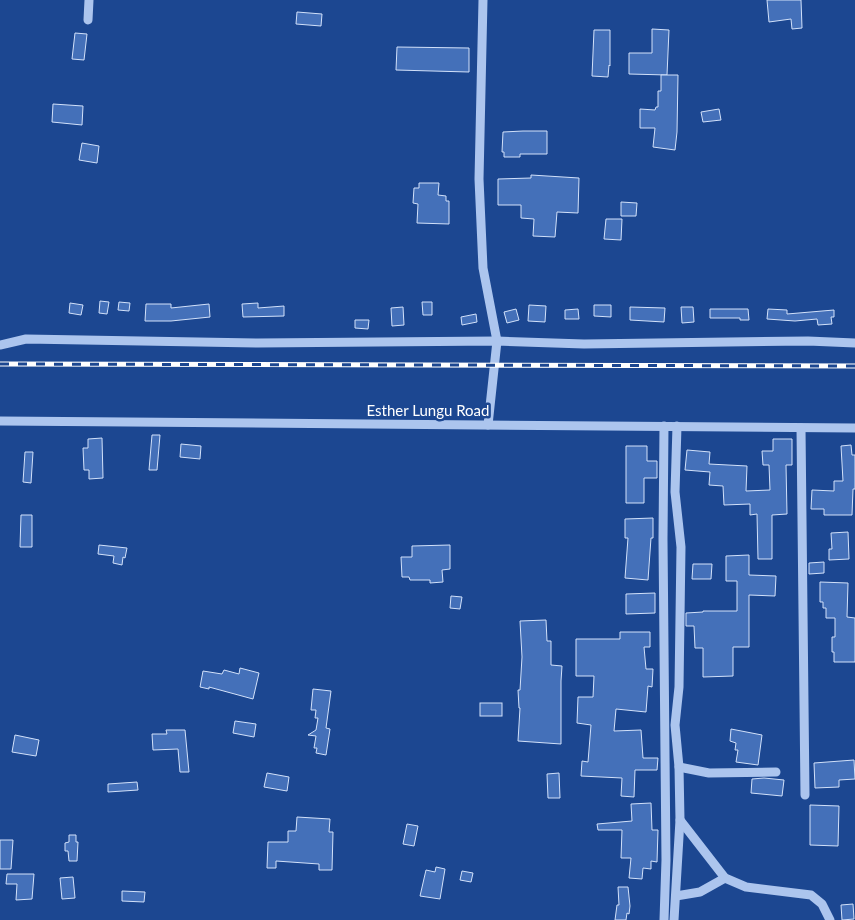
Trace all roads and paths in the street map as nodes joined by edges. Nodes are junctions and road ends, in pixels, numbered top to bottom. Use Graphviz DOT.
graph roads {
  1 [pos="89,0"];
  2 [pos="483,0"];
  3 [pos="88,20"];
  4 [pos="497,341"];
  5 [pos="855,343"];
  6 [pos="0,345"];
  7 [pos="0,421"];
  8 [pos="488,425"];
  9 [pos="664,426"];
  10 [pos="677,426"];
  11 [pos="801,428"];
  12 [pos="855,428"];
  13 [pos="679,768"];
  14 [pos="776,772"];
  15 [pos="805,795"];
  16 [pos="680,820"];
  17 [pos="725,878"];
  18 [pos="676,896"];
  19 [pos="664,920"];
  20 [pos="674,920"];
  21 [pos="830,920"];
  1 -- 3 [label="street"];
  2 -- 4 [label="street"];
  4 -- 5 [label="street"];
  4 -- 6 [label="street"];
  4 -- 8 [label="street"];
  7 -- 8 [label="street, Esther Lungu Road"];
  8 -- 9 [label="street, Esther Lungu Road"];
  9 -- 10 [label="street, Esther Lungu Road"];
  9 -- 19 [label="street"];
  10 -- 11 [label="street, Esther Lungu Road"];
  10 -- 13 [label="street"];
  11 -- 12 [label="street, Esther Lungu Road"];
  11 -- 15 [label="street"];
  13 -- 14 [label="street"];
  13 -- 16 [label="street"];
  16 -- 17 [label="street"];
  16 -- 18 [label="street"];
  17 -- 18 [label="street"];
  17 -- 21 [label="street"];
  18 -- 20 [label="street"];
}
